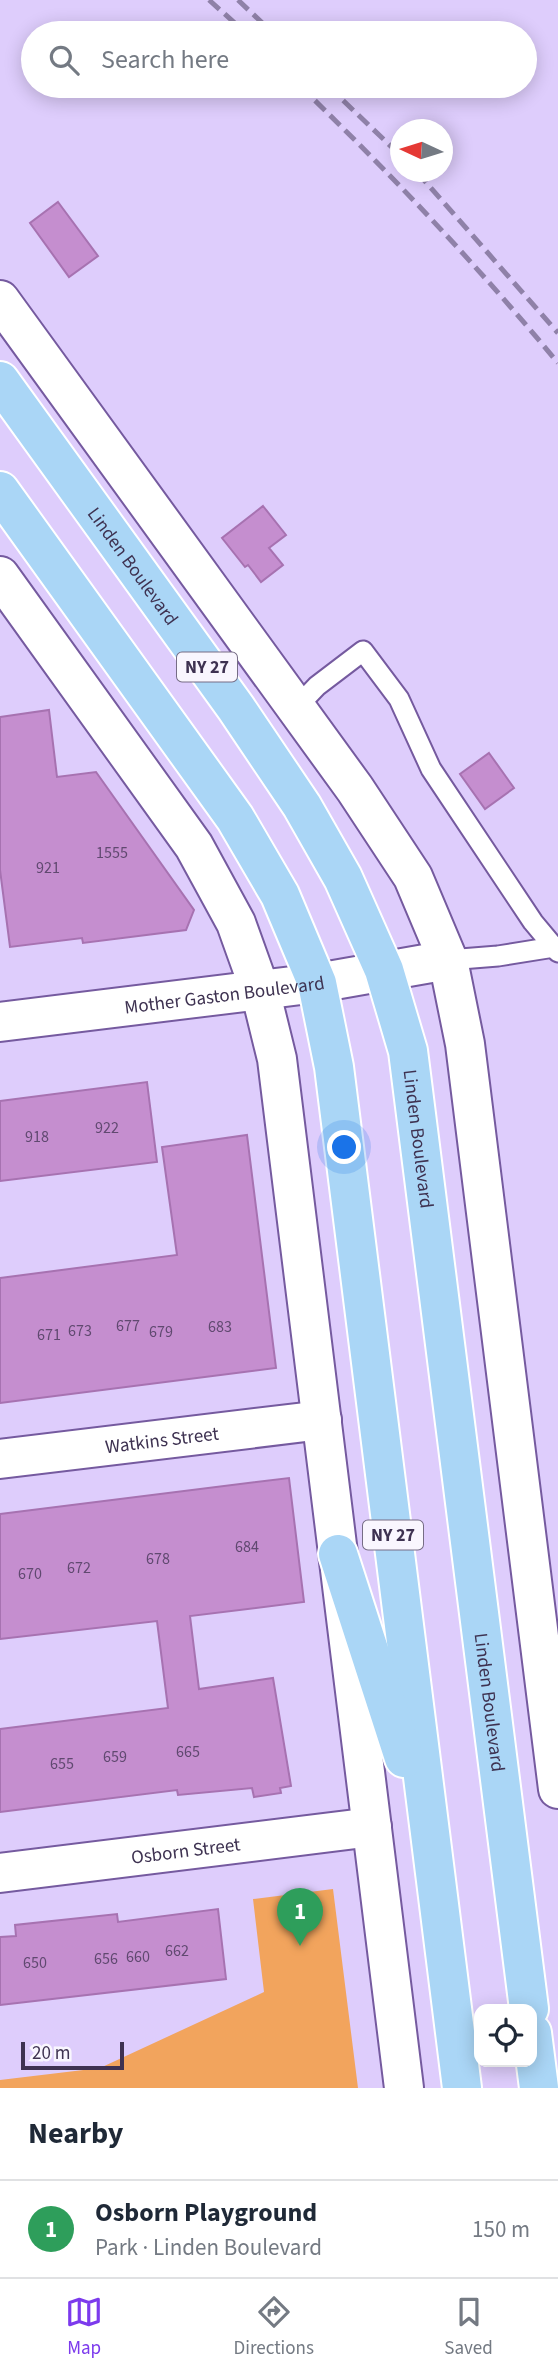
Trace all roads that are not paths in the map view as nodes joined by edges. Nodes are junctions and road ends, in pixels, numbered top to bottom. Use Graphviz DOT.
graph roads {
  1 [pos="0,300"];
  2 [pos="0,381"];
  3 [pos="0,491"];
  4 [pos="0,576"];
  5 [pos="296,708"];
  6 [pos="556,949"];
  7 [pos="447,960"];
  8 [pos="384,970"];
  9 [pos="317,983"];
  10 [pos="260,990"];
  11 [pos="0,1022"];
  12 [pos="322,1420"];
  13 [pos="0,1459"];
  14 [pos="338,1553"];
  15 [pos="558,1789"];
  16 [pos="372,1827"];
  17 [pos="432,1848"];
  18 [pos="0,1873"];
  19 [pos="452,2003"];
  20 [pos="528,2004"];
  21 [pos="536,2067"];
  22 [pos="404,2088"];
  23 [pos="446,2088"];
  24 [pos="462,2088"];
  25 [pos="539,2088"];
  1 -- 5 [label="street"];
  2 -- 8 [label="highway, Linden Boulevard / NY 27"];
  3 -- 9 [label="highway, NY 27"];
  4 -- 10 [label="street"];
  5 -- 6 [label="lane"];
  5 -- 7 [label="street"];
  6 -- 7 [label="lane"];
  7 -- 8 [label="street, Mother Gaston Boulevard"];
  7 -- 15 [label="street"];
  8 -- 9 [label="street, Mother Gaston Boulevard"];
  8 -- 20 [label="highway, Linden Boulevard / NY 27"];
  9 -- 10 [label="street, Mother Gaston Boulevard"];
  9 -- 17 [label="highway, NY 27"];
  10 -- 11 [label="street, Mother Gaston Boulevard"];
  10 -- 12 [label="street"];
  12 -- 13 [label="street, Watkins Street"];
  12 -- 14 [label="street"];
  14 -- 16 [label="street"];
  14 -- 17 [label="highway"];
  16 -- 18 [label="street, Osborn Street"];
  16 -- 22 [label="street"];
  17 -- 19 [label="highway, NY 27"];
  19 -- 23 [label="highway"];
  19 -- 24 [label="highway, NY 27"];
  21 -- 25 [label="highway"];
}
